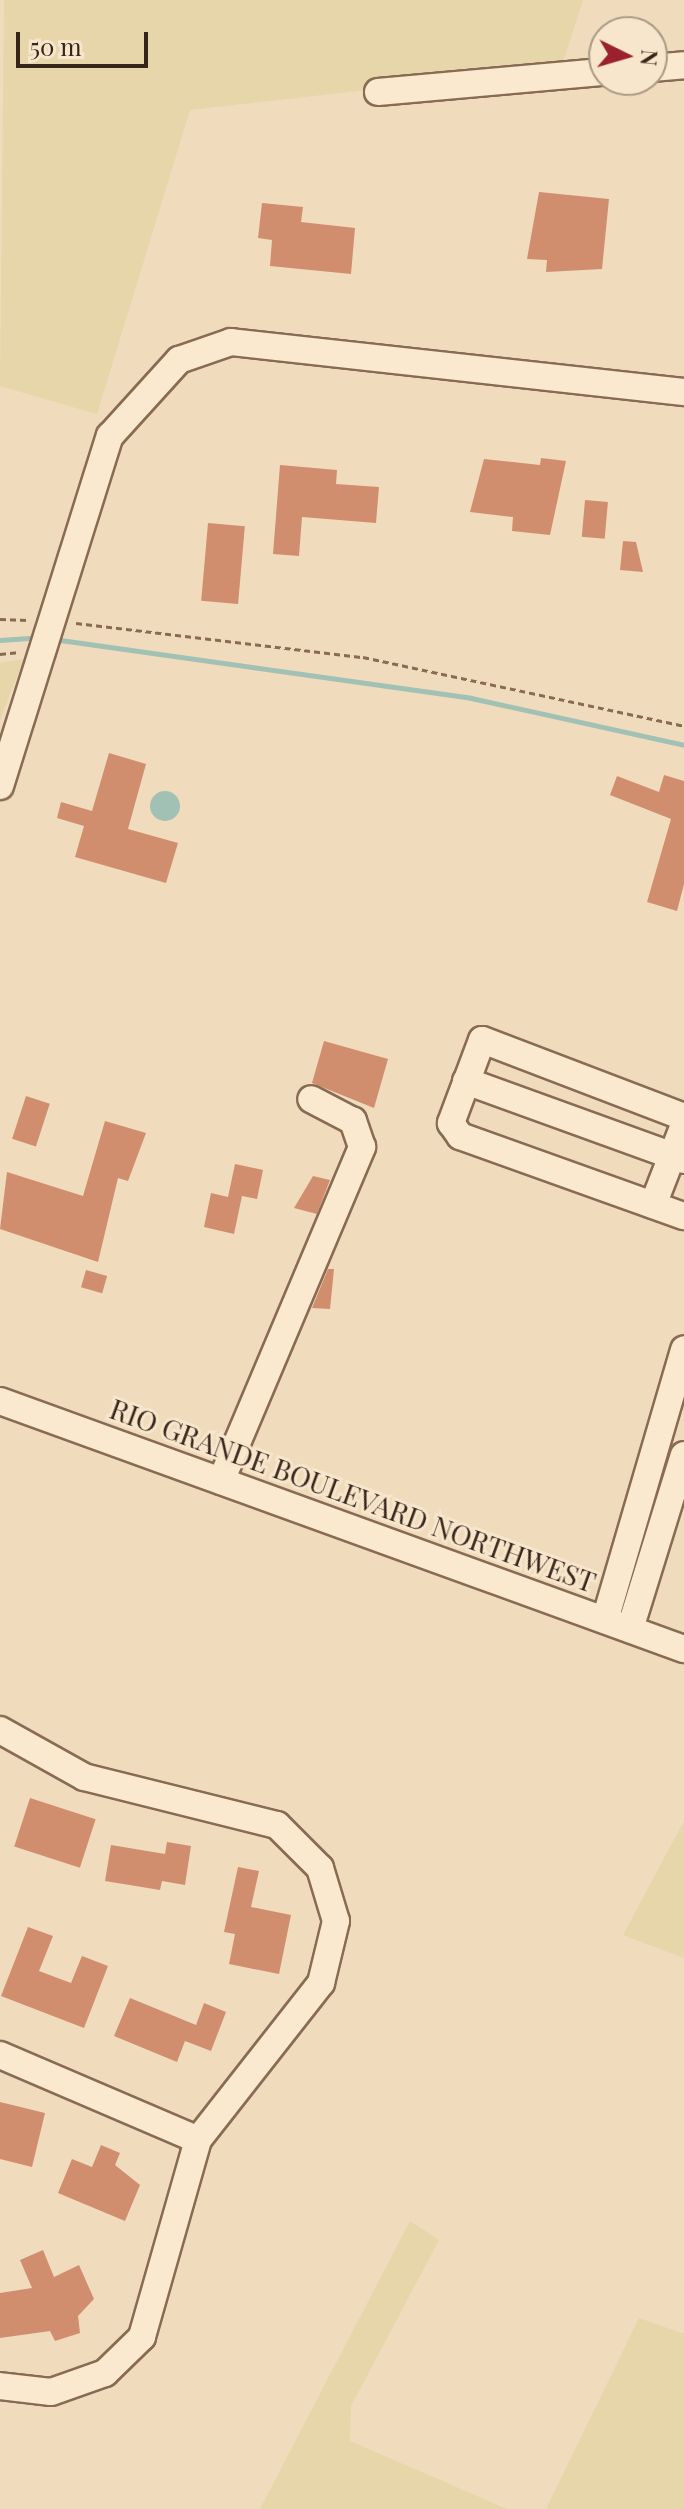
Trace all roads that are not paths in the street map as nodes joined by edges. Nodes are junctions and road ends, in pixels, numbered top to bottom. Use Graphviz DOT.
graph roads {
  1 [pos="588,73"];
  2 [pos="378,92"];
  3 [pos="684,392"];
  4 [pos="0,786"];
  5 [pos="466,1081"];
  6 [pos="311,1099"];
  7 [pos="684,1117"];
  8 [pos="684,1125"];
  9 [pos="678,1158"];
  10 [pos="653,1205"];
  11 [pos="684,1216"];
  12 [pos="684,1349"];
  13 [pos="0,1401"];
  14 [pos="684,1455"];
  15 [pos="221,1481"];
  16 [pos="618,1625"];
  17 [pos="684,1649"];
  18 [pos="0,1730"];
  19 [pos="0,2055"];
  20 [pos="198,2140"];
  21 [pos="0,2386"];
  1 -- 2 [label="street"];
  3 -- 4 [label="street"];
  5 -- 7 [label="street"];
  5 -- 9 [label="street"];
  5 -- 10 [label="street"];
  6 -- 15 [label="street"];
  8 -- 9 [label="street"];
  9 -- 10 [label="street"];
  10 -- 11 [label="street"];
  12 -- 16 [label="street"];
  13 -- 15 [label="street, RIO GRANDE BOULEVARD NORTHWEST"];
  14 -- 16 [label="street"];
  15 -- 16 [label="street, RIO GRANDE BOULEVARD NORTHWEST"];
  16 -- 17 [label="street, RIO GRANDE BOULEVARD NORTHWEST"];
  18 -- 20 [label="street"];
  19 -- 20 [label="street"];
  20 -- 21 [label="street"];
}
